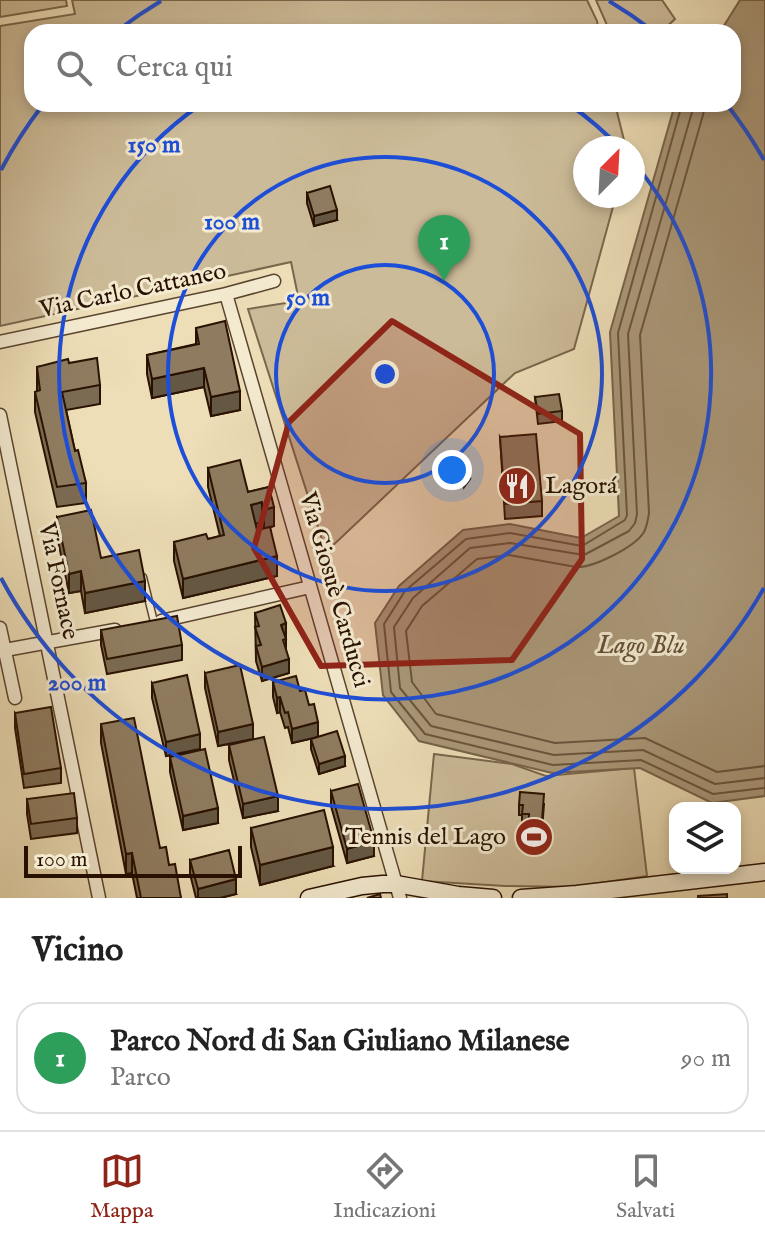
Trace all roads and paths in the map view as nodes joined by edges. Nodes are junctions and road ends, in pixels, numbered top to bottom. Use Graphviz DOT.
graph roads {
  1 [pos="274,281"];
  2 [pos="226,294"];
  3 [pos="0,342"];
  4 [pos="0,415"];
  5 [pos="142,574"];
  6 [pos="310,587"];
  7 [pos="154,622"];
  8 [pos="139,625"];
  9 [pos="0,628"];
  10 [pos="124,628"];
  11 [pos="48,643"];
  12 [pos="5,650"];
  13 [pos="15,698"];
  14 [pos="765,872"];
  15 [pos="398,891"];
  16 [pos="99,898"];
  17 [pos="309,898"];
  18 [pos="493,898"];
  19 [pos="521,898"];
  1 -- 2 [label="street, Via Carlo Cattaneo"];
  2 -- 3 [label="street, Via Carlo Cattaneo"];
  2 -- 6 [label="street, Via Giosuè Carducci"];
  4 -- 11 [label="street, Via Fornace"];
  5 -- 7 [label="lane"];
  6 -- 7 [label="street"];
  6 -- 15 [label="street, Via Giosuè Carducci"];
  7 -- 8 [label="street"];
  9 -- 12 [label="street"];
  10 -- 11 [label="street"];
  11 -- 12 [label="street"];
  11 -- 16 [label="street, Via Fornace"];
  12 -- 13 [label="street"];
  14 -- 19 [label="street"];
  15 -- 17 [label="street"];
  15 -- 18 [label="street"];
}
